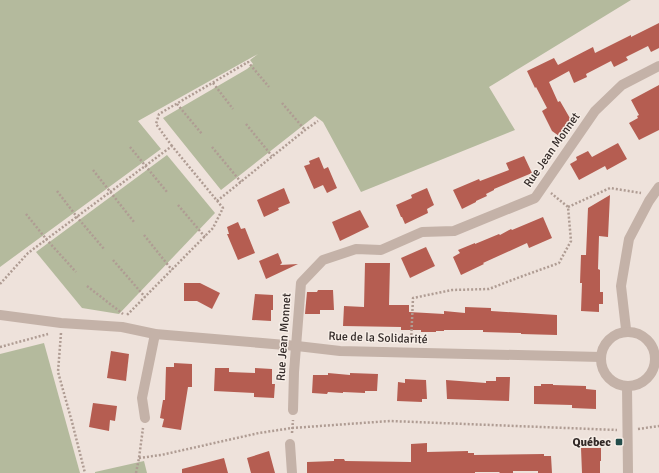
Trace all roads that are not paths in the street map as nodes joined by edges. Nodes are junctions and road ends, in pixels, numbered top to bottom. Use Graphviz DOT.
graph roads {
  1 [pos="659,66"];
  2 [pos="656,191"];
  3 [pos="0,315"];
  4 [pos="625,332"];
  5 [pos="155,334"];
  6 [pos="297,346"];
  7 [pos="657,356"];
  8 [pos="601,357"];
  9 [pos="628,386"];
  10 [pos="293,410"];
  11 [pos="145,418"];
  12 [pos="290,444"];
  13 [pos="292,473"];
  14 [pos="628,473"];
  1 -- 6 [label="street, Rue Jean Monnet"];
  2 -- 4 [label="street"];
  3 -- 5 [label="street, Rue de la Solidarité"];
  4 -- 7 [label="street"];
  4 -- 8 [label="street"];
  5 -- 6 [label="street, Rue de la Solidarité"];
  5 -- 11 [label="street"];
  6 -- 8 [label="street, Rue de la Solidarité"];
  6 -- 10 [label="street, Rue Jean Monnet"];
  7 -- 9 [label="street"];
  8 -- 9 [label="street"];
  9 -- 14 [label="street"];
  12 -- 13 [label="street"];
}
